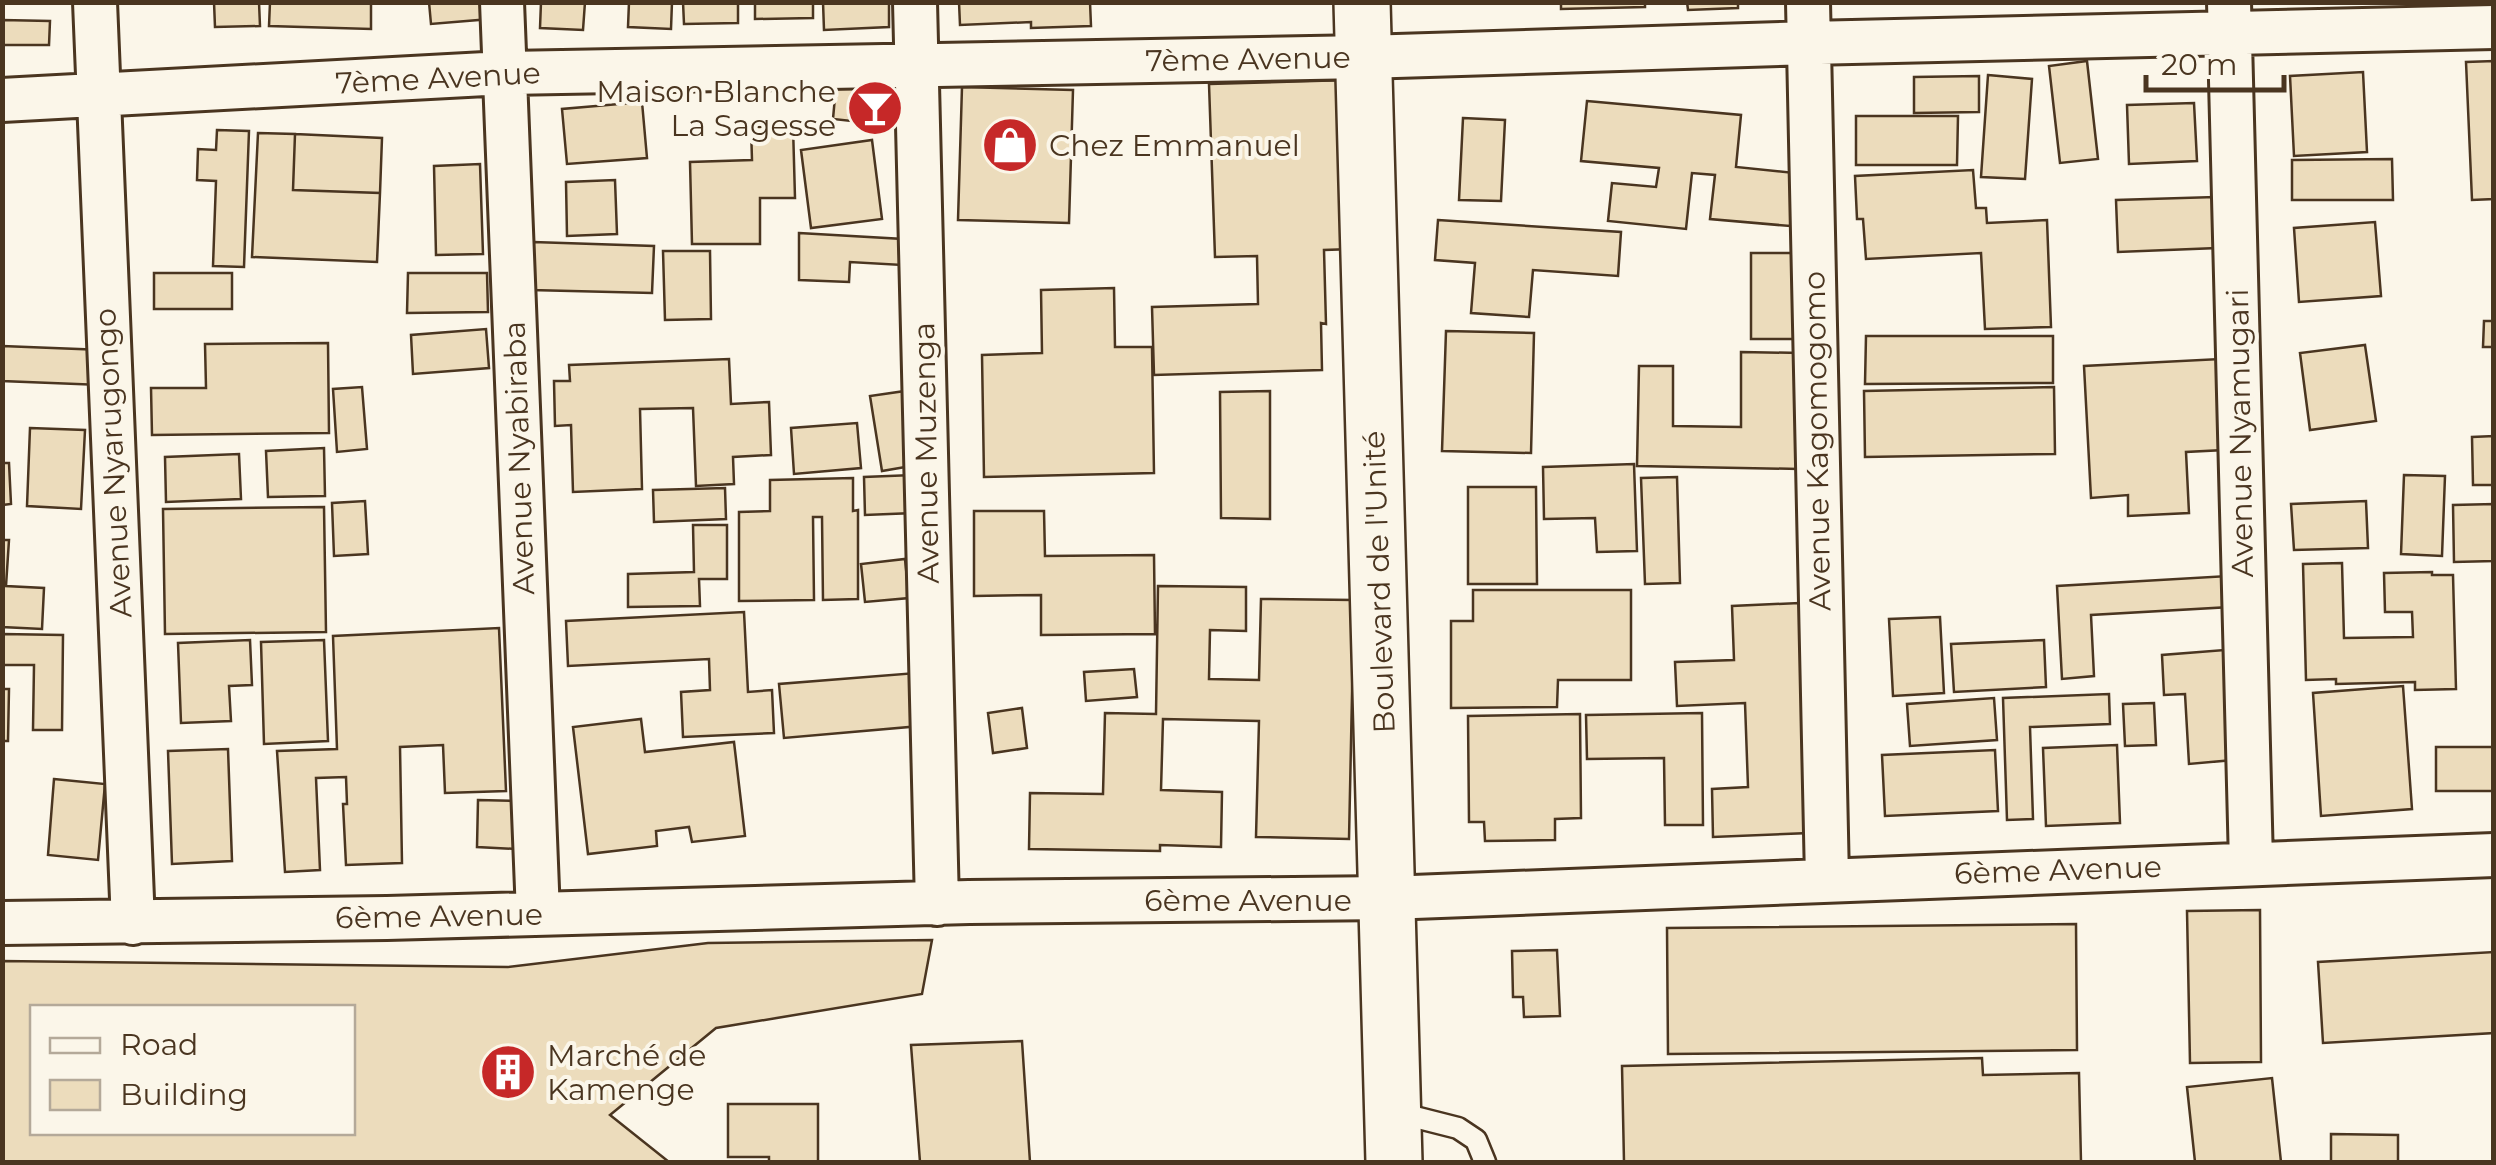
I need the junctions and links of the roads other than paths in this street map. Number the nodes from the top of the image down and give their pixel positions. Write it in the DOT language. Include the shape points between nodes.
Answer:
graph roads {
  1 [pos="94,2"];
  2 [pos="502,2"];
  3 [pos="916,2"];
  4 [pos="1362,2"];
  5 [pos="2230,18"];
  6 [pos="1808,23"];
  7 [pos="2494,27"];
  8 [pos="1364,57"];
  9 [pos="917,65"];
  10 [pos="504,73"];
  11 [pos="97,97"];
  12 [pos="2,100"];
  13 [pos="2494,855"];
  14 [pos="2251,863"];
  15 [pos="1827,879"];
  16 [pos="1388,898"];
  17 [pos="937,904"];
  18 [pos="538,914"];
  19 [pos="2,923"];
  20 [pos="133,923"];
  21 [pos="1394,1137"];
  22 [pos="1486,1162"];
  1 -- 11 [label="street, Avenue Nyarugongo"];
  2 -- 10 [label="street, Avenue Nyabiraba"];
  3 -- 9 [label="street, Avenue Muzenga"];
  4 -- 8 [label="street, Boulevard de l'Unité"];
  5 -- 6 [label="street, 7ème Avenue"];
  5 -- 7 [label="street, 7ème Avenue"];
  5 -- 14 [label="street, Avenue Nyamugari"];
  6 -- 8 [label="street, 7ème Avenue"];
  6 -- 15 [label="street, Avenue Kagomogomo"];
  8 -- 9 [label="street, 7ème Avenue"];
  8 -- 16 [label="street, Boulevard de l'Unité"];
  9 -- 10 [label="street, 7ème Avenue"];
  9 -- 17 [label="street, Avenue Muzenga"];
  10 -- 11 [label="street, 7ème Avenue"];
  10 -- 18 [label="street, Avenue Nyabiraba"];
  11 -- 12 [label="street, 7ème Avenue"];
  11 -- 20 [label="street, Avenue Nyarugongo"];
  13 -- 14 [label="street, 6ème Avenue"];
  14 -- 15 [label="street, 6ème Avenue"];
  15 -- 16 [label="street, 6ème Avenue"];
  16 -- 17 [label="street, 6ème Avenue"];
  16 -- 21 [label="street, Boulevard de l'Unité"];
  17 -- 18 [label="street, 6ème Avenue"];
  18 -- 20 [label="street, 6ème Avenue"];
  19 -- 20 [label="street, 6ème Avenue"];
  21 -- 22 [label="lane" via="1458,1128 1476,1140"];
}
